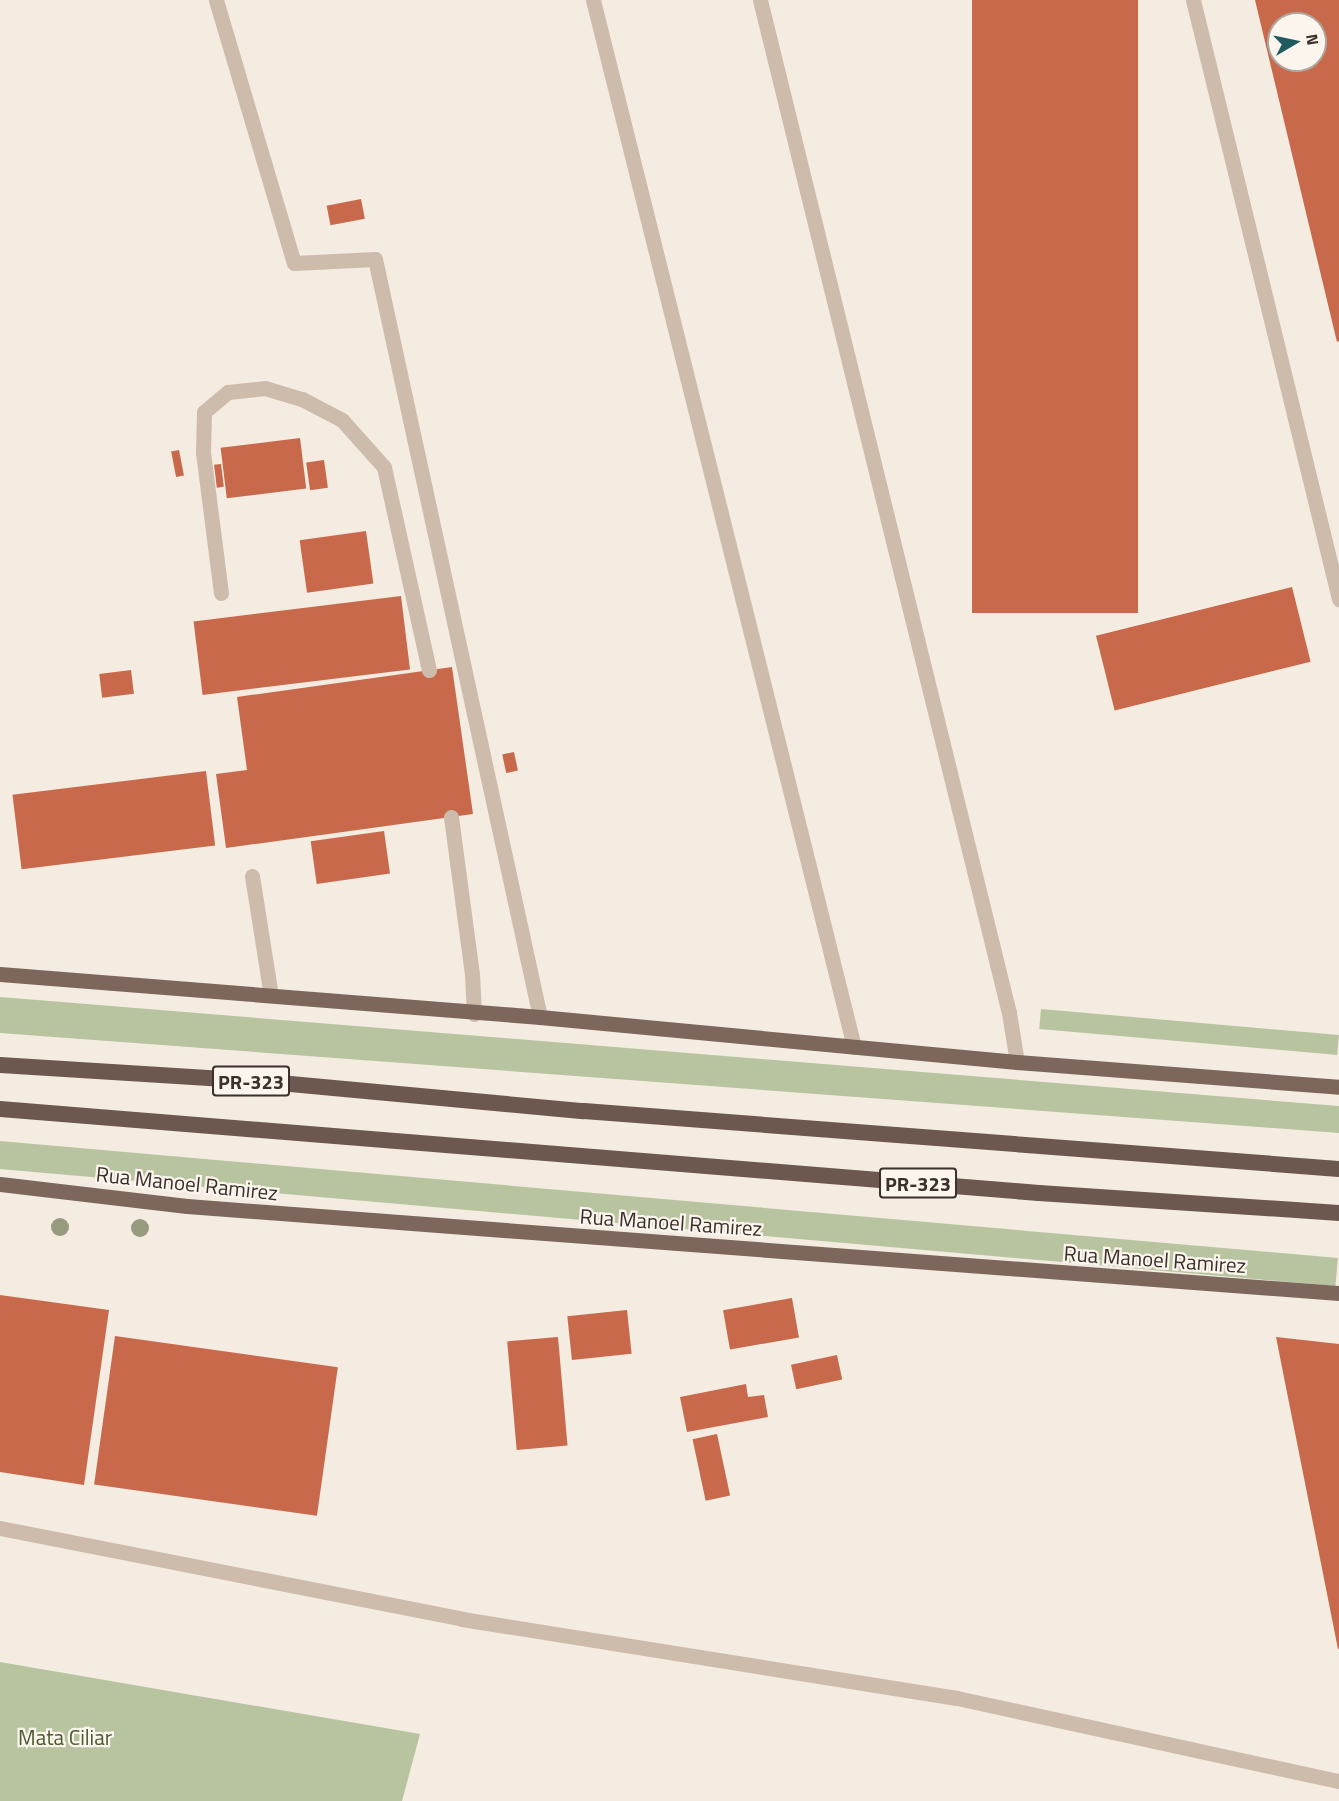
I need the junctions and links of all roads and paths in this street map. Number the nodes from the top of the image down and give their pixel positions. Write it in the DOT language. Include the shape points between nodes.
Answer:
graph roads {
  1 [pos="216,0"];
  2 [pos="593,0"];
  3 [pos="760,0"];
  4 [pos="1193,0"];
  5 [pos="221,593"];
  6 [pos="1339,598"];
  7 [pos="429,670"];
  8 [pos="451,817"];
  9 [pos="252,876"];
  10 [pos="0,974"];
  11 [pos="271,996"];
  12 [pos="474,1014"];
  13 [pos="540,1017"];
  14 [pos="854,1047"];
  15 [pos="1017,1062"];
  16 [pos="0,1065"];
  17 [pos="1339,1086"];
  18 [pos="0,1109"];
  19 [pos="1339,1169"];
  20 [pos="0,1184"];
  21 [pos="1339,1213"];
  22 [pos="1339,1293"];
  23 [pos="0,1528"];
  24 [pos="1339,1781"];
  1 -- 13 [label="street" via="294,262 375,259"];
  2 -- 14 [label="street"];
  3 -- 15 [label="street" via="1009,1013"];
  4 -- 6 [label="street"];
  5 -- 7 [label="street" via="203,453 204,412 228,392 265,388 302,399 342,420 384,466"];
  8 -- 12 [label="street"];
  9 -- 11 [label="street"];
  10 -- 11 [label="main road"];
  11 -- 12 [label="main road"];
  12 -- 13 [label="main road"];
  13 -- 14 [label="main road"];
  14 -- 15 [label="main road"];
  15 -- 17 [label="main road"];
  16 -- 19 [label="highway, PR-323"];
  18 -- 21 [label="highway, PR-323" via="1039,1193"];
  20 -- 22 [label="main road, Rua Manoel Ramirez" via="187,1206"];
  23 -- 24 [label="street" via="462,1619 957,1698"];
}
